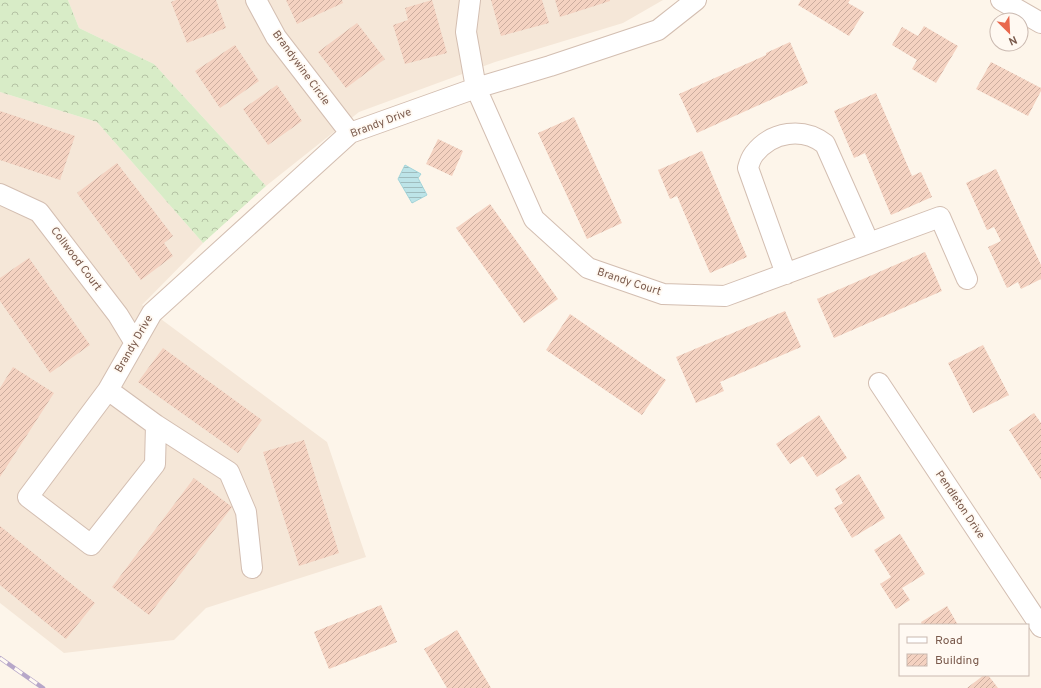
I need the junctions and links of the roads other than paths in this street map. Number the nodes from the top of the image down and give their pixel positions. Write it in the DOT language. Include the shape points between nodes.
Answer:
graph roads {
  1 [pos="256,0"];
  2 [pos="470,0"];
  3 [pos="696,0"];
  4 [pos="1001,0"];
  5 [pos="1041,23"];
  6 [pos="476,88"];
  7 [pos="350,133"];
  8 [pos="0,194"];
  9 [pos="869,243"];
  10 [pos="786,274"];
  11 [pos="967,279"];
  12 [pos="135,343"];
  13 [pos="879,384"];
  14 [pos="108,390"];
  15 [pos="156,426"];
  16 [pos="252,568"];
  17 [pos="1041,627"];
  1 -- 7 [label="street, Brandywine Circle" via="276,37"];
  2 -- 6 [label="street" via="466,32"];
  3 -- 6 [label="street, Brandy Drive" via="658,30"];
  4 -- 5 [label="street"];
  6 -- 7 [label="street, Brandy Drive"];
  6 -- 10 [label="street, Brandy Court" via="534,219 588,268 663,294 725,296"];
  7 -- 12 [label="street, Brandy Drive" via="152,313"];
  8 -- 12 [label="street, Collwood Court" via="39,212 114,309"];
  9 -- 10 [label="street, Brandy Court"];
  9 -- 10 [label="street" via="826,144 816,136 801,132 777,136 753,155 748,168"];
  9 -- 11 [label="street, Brandy Court" via="940,217"];
  12 -- 14 [label="street, Brandy Drive"];
  13 -- 17 [label="street, Pendleton Drive"];
  14 -- 15 [label="street"];
  14 -- 15 [label="street, Brandy Drive" via="28,497 91,545 155,464"];
  15 -- 16 [label="street" via="228,472 246,512"];
}
